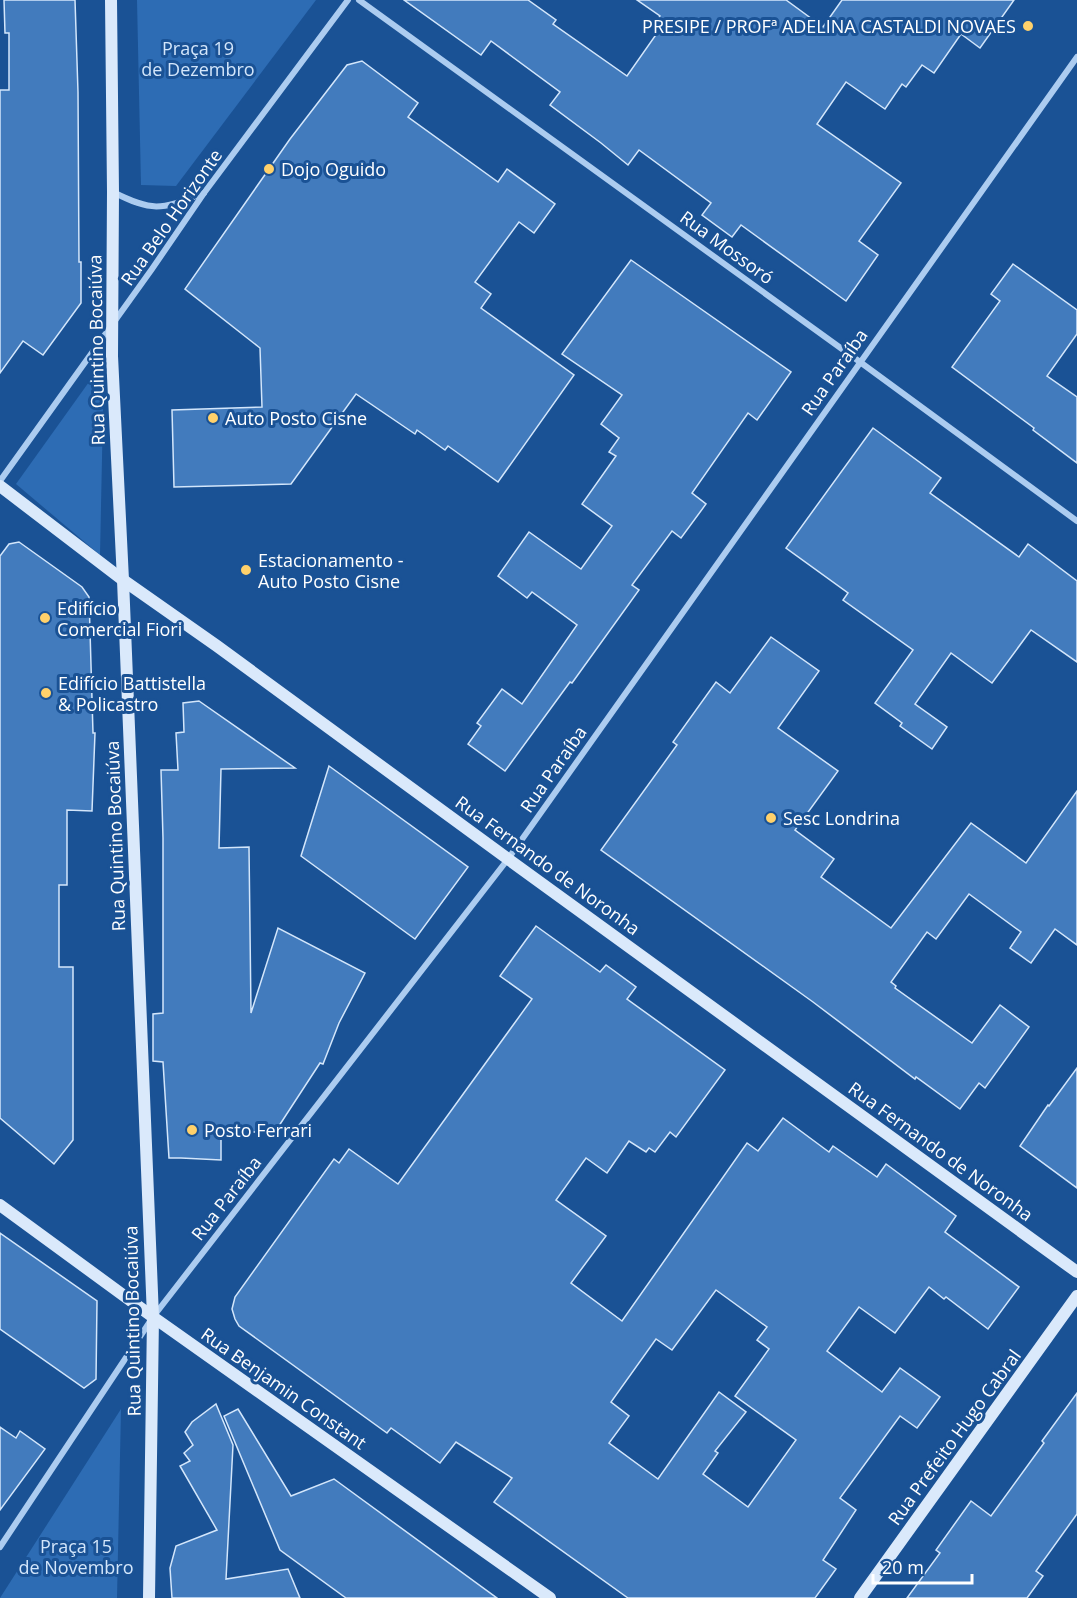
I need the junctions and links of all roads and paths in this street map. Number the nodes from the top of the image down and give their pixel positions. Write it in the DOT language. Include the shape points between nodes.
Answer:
graph roads {
  1 [pos="111,0"];
  2 [pos="348,0"];
  3 [pos="359,0"];
  4 [pos="1077,57"];
  5 [pos="113,192"];
  6 [pos="204,193"];
  7 [pos="111,327"];
  8 [pos="860,362"];
  9 [pos="0,481"];
  10 [pos="0,486"];
  11 [pos="1077,521"];
  12 [pos="123,580"];
  13 [pos="508,859"];
  14 [pos="0,1205"];
  15 [pos="1077,1272"];
  16 [pos="1077,1296"];
  17 [pos="153,1317"];
  18 [pos="0,1547"];
  19 [pos="149,1598"];
  20 [pos="550,1598"];
  21 [pos="860,1598"];
  1 -- 5 [label="street, Rua Quintino Bocaiúva"];
  2 -- 6 [label="street, Rua Belo Horizonte"];
  3 -- 8 [label="street, Rua Mossoró"];
  4 -- 8 [label="street, Rua Paraíba"];
  5 -- 6 [label="street" via="149,207 170,205"];
  5 -- 7 [label="street, Rua Quintino Bocaiúva"];
  6 -- 7 [label="street, Rua Belo Horizonte"];
  7 -- 9 [label="street, Rua Belo Horizonte"];
  7 -- 12 [label="street, Rua Quintino Bocaiúva"];
  8 -- 11 [label="street, Rua Mossoró"];
  8 -- 13 [label="street, Rua Paraíba"];
  10 -- 12 [label="street, Rua Fernando de Noronha"];
  12 -- 13 [label="street, Rua Fernando de Noronha"];
  12 -- 17 [label="street, Rua Quintino Bocaiúva"];
  13 -- 15 [label="street, Rua Fernando de Noronha"];
  13 -- 17 [label="street, Rua Paraíba"];
  14 -- 17 [label="street, Rua Benjamin Constant"];
  16 -- 21 [label="street, Rua Prefeito Hugo Cabral"];
  17 -- 18 [label="street, Rua Paraíba"];
  17 -- 19 [label="street, Rua Quintino Bocaiúva"];
  17 -- 20 [label="street, Rua Benjamin Constant"];
}
